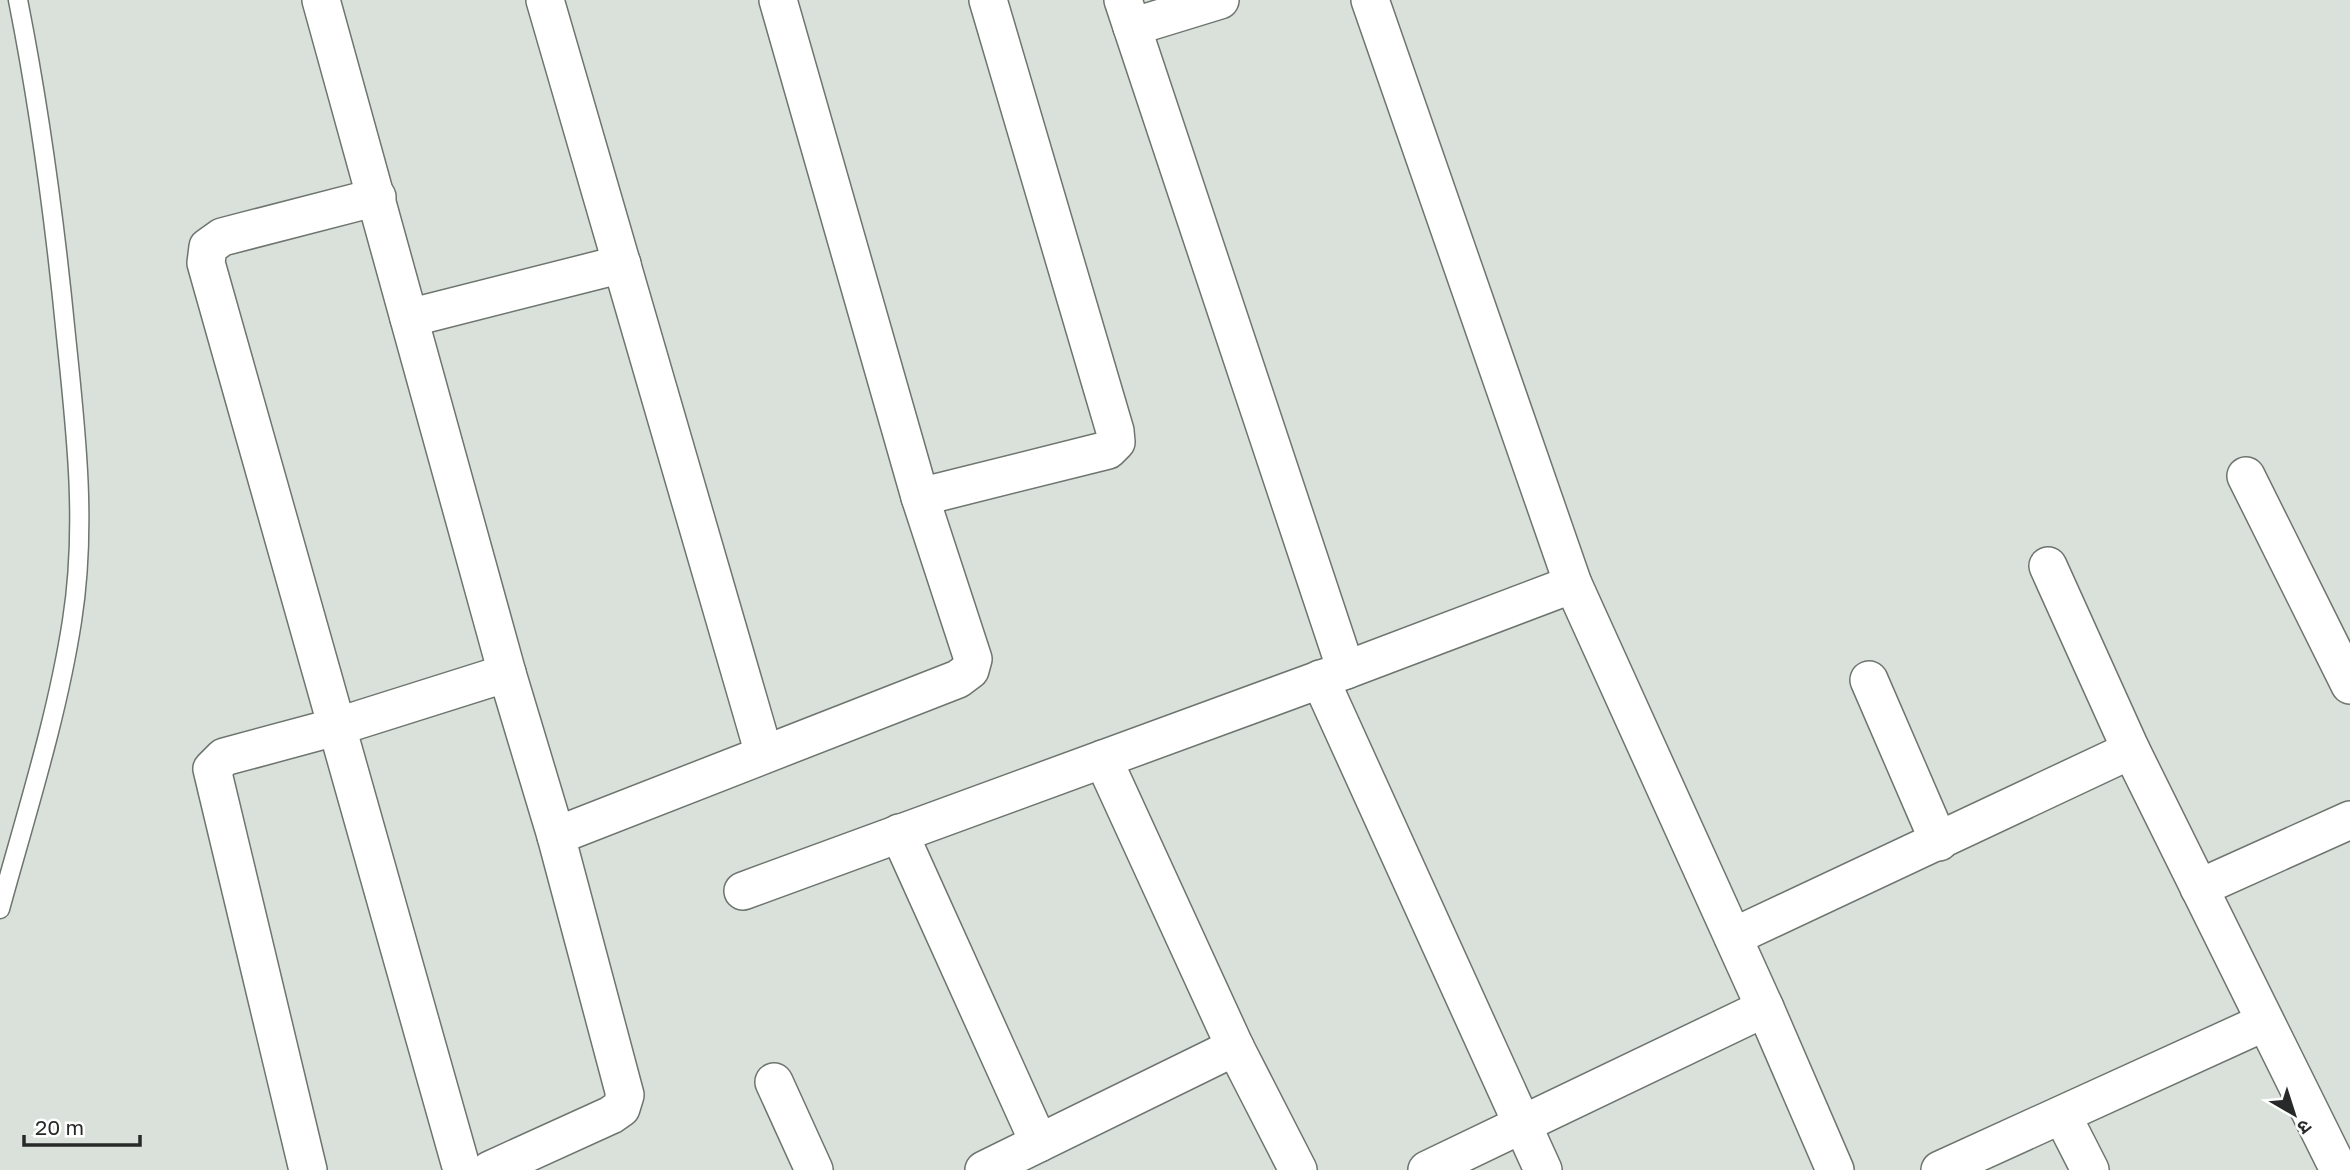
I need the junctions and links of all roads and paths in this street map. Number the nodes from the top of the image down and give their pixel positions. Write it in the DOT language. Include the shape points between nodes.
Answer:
graph roads {
  1 [pos="18,0"];
  2 [pos="321,0"];
  3 [pos="545,0"];
  4 [pos="778,0"];
  5 [pos="988,0"];
  6 [pos="1220,0"];
  7 [pos="1370,0"];
  8 [pos="1128,14"];
  9 [pos="377,197"];
  10 [pos="622,264"];
  11 [pos="409,318"];
  12 [pos="2246,477"];
  13 [pos="920,497"];
  14 [pos="2048,566"];
  15 [pos="1573,584"];
  16 [pos="507,673"];
  17 [pos="1333,675"];
  18 [pos="1869,680"];
  19 [pos="2350,685"];
  20 [pos="339,726"];
  21 [pos="2131,750"];
  22 [pos="764,754"];
  23 [pos="1103,759"];
  24 [pos="2350,820"];
  25 [pos="899,833"];
  26 [pos="556,836"];
  27 [pos="1939,842"];
  28 [pos="2199,888"];
  29 [pos="743,891"];
  30 [pos="0,909"];
  31 [pos="1733,937"];
  32 [pos="1765,1008"];
  33 [pos="2265,1022"];
  34 [pos="1235,1047"];
  35 [pos="774,1082"];
  36 [pos="2062,1115"];
  37 [pos="1521,1124"];
  38 [pos="1039,1143"];
  39 [pos="308,1170"];
  40 [pos="462,1170"];
  41 [pos="490,1170"];
  42 [pos="814,1170"];
  43 [pos="984,1170"];
  44 [pos="1298,1170"];
  45 [pos="1427,1170"];
  46 [pos="1543,1170"];
  47 [pos="1835,1170"];
  48 [pos="1940,1170"];
  49 [pos="2090,1170"];
  50 [pos="2339,1170"];
  1 -- 30 [label="lane" via="54,219 79,458 79,554 72,621 54,705"];
  2 -- 9 [label="street"];
  3 -- 10 [label="street"];
  4 -- 13 [label="street"];
  5 -- 13 [label="street" via="1116,442 1108,450"];
  6 -- 8 [label="street"];
  7 -- 15 [label="street"];
  8 -- 17 [label="street"];
  9 -- 11 [label="street"];
  9 -- 20 [label="street" via="222,237 208,247 206,263"];
  10 -- 11 [label="street"];
  10 -- 22 [label="street"];
  11 -- 16 [label="street"];
  12 -- 19 [label="street"];
  13 -- 22 [label="street" via="973,659 970,670 958,679"];
  14 -- 21 [label="street"];
  15 -- 17 [label="street"];
  15 -- 31 [label="street"];
  16 -- 20 [label="street"];
  16 -- 26 [label="street"];
  17 -- 23 [label="street"];
  17 -- 37 [label="street"];
  18 -- 27 [label="street"];
  20 -- 39 [label="street" via="224,757 212,769"];
  20 -- 40 [label="street"];
  21 -- 27 [label="street"];
  21 -- 28 [label="street"];
  22 -- 26 [label="street"];
  23 -- 25 [label="street"];
  23 -- 34 [label="street"];
  24 -- 28 [label="street"];
  25 -- 29 [label="street"];
  25 -- 38 [label="street"];
  26 -- 41 [label="street" via="625,1095 621,1108 611,1115"];
  27 -- 31 [label="street"];
  28 -- 33 [label="street"];
  31 -- 32 [label="street"];
  32 -- 37 [label="street"];
  32 -- 47 [label="street"];
  33 -- 36 [label="street"];
  33 -- 50 [label="street"];
  34 -- 38 [label="street"];
  34 -- 44 [label="street"];
  35 -- 42 [label="street"];
  36 -- 48 [label="street"];
  36 -- 49 [label="street"];
  37 -- 45 [label="street"];
  37 -- 46 [label="street"];
  38 -- 43 [label="street"];
}
